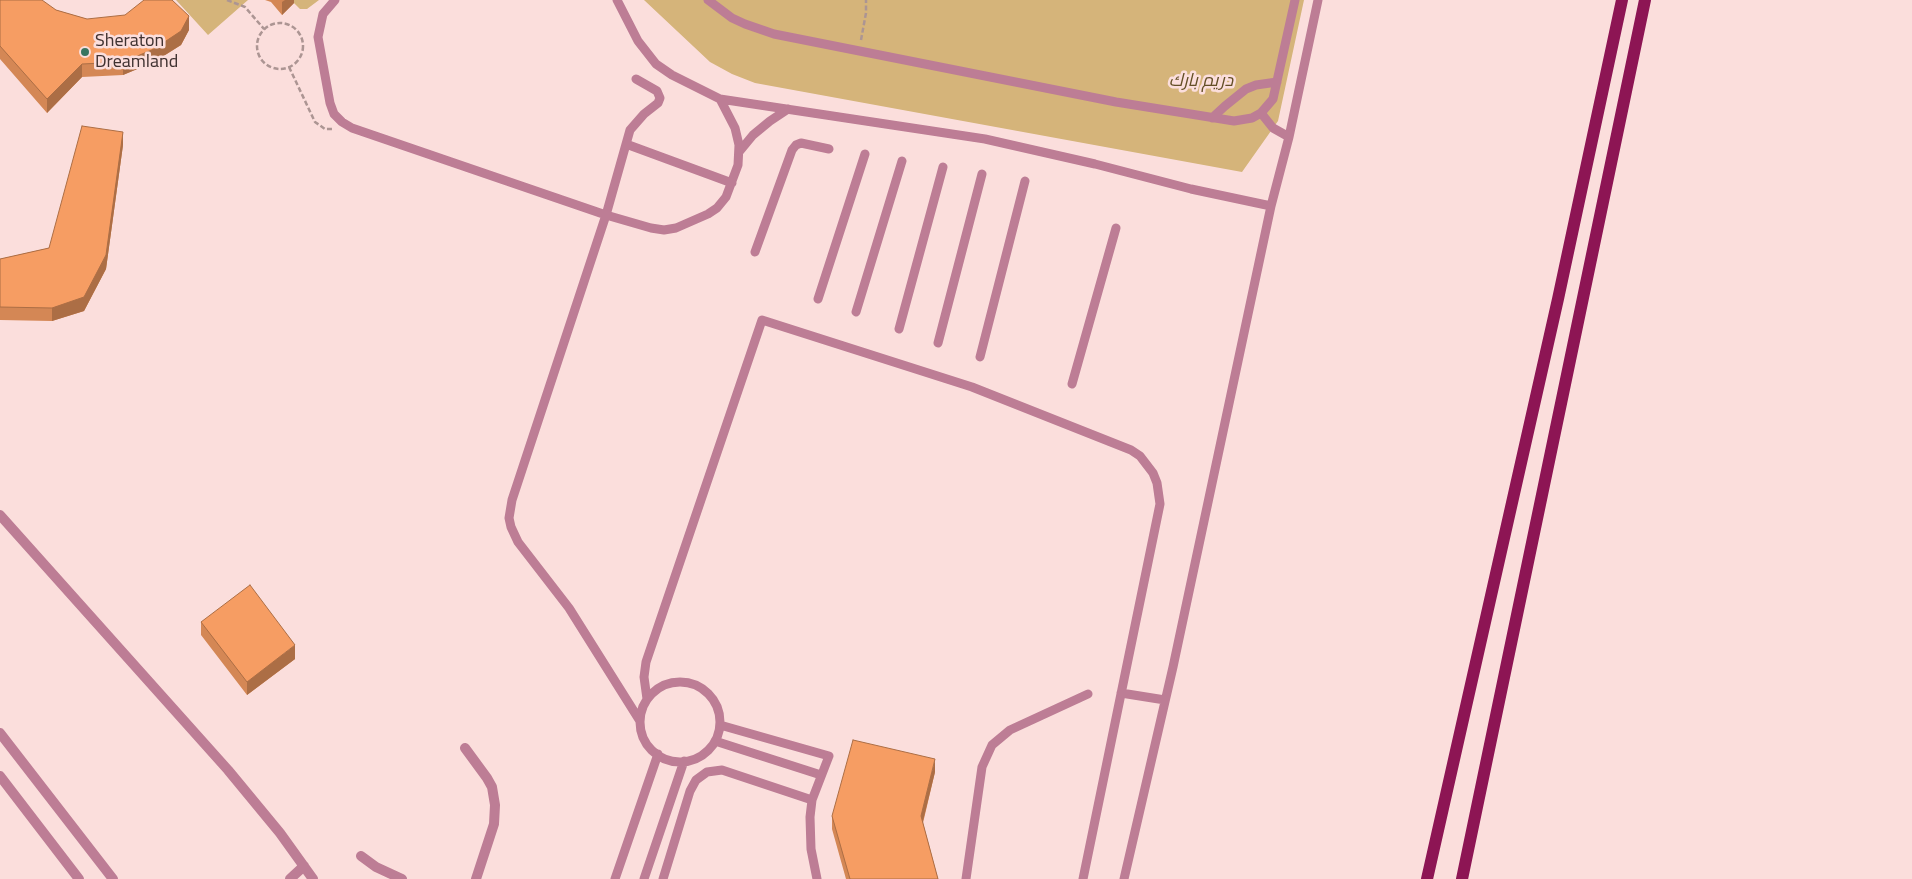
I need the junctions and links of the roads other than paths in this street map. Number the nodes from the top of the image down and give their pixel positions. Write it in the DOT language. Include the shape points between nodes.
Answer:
graph roads {
  1 [pos="335,0"];
  2 [pos="617,0"];
  3 [pos="708,0"];
  4 [pos="1295,0"];
  5 [pos="1318,0"];
  6 [pos="1622,0"];
  7 [pos="1645,0"];
  8 [pos="636,79"];
  9 [pos="1277,82"];
  10 [pos="720,99"];
  11 [pos="788,109"];
  12 [pos="1260,113"];
  13 [pos="1212,118"];
  14 [pos="1289,137"];
  15 [pos="626,144"];
  16 [pos="828,149"];
  17 [pos="739,152"];
  18 [pos="865,154"];
  19 [pos="902,161"];
  20 [pos="942,167"];
  21 [pos="982,174"];
  22 [pos="1025,180"];
  23 [pos="732,183"];
  24 [pos="1271,206"];
  25 [pos="606,215"];
  26 [pos="1116,228"];
  27 [pos="755,252"];
  28 [pos="818,299"];
  29 [pos="856,312"];
  30 [pos="899,329"];
  31 [pos="938,343"];
  32 [pos="980,357"];
  33 [pos="1072,384"];
  34 [pos="0,515"];
  35 [pos="1121,693"];
  36 [pos="1088,694"];
  37 [pos="647,699"];
  38 [pos="1165,700"];
  39 [pos="640,721"];
  40 [pos="720,725"];
  41 [pos="0,733"];
  42 [pos="715,741"];
  43 [pos="465,748"];
  44 [pos="658,754"];
  45 [pos="684,761"];
  46 [pos="821,775"];
  47 [pos="0,776"];
  48 [pos="812,800"];
  49 [pos="361,856"];
  50 [pos="304,866"];
  51 [pos="79,879"];
  52 [pos="113,879"];
  53 [pos="290,879"];
  54 [pos="313,879"];
  55 [pos="402,879"];
  56 [pos="476,879"];
  57 [pos="615,879"];
  58 [pos="644,879"];
  59 [pos="663,879"];
  60 [pos="818,879"];
  61 [pos="966,879"];
  62 [pos="1083,879"];
  63 [pos="1124,879"];
  64 [pos="1428,879"];
  65 [pos="1462,879"];
  1 -- 25 [label="lane" via="323,14 318,37 330,103 342,122"];
  2 -- 10 [label="lane" via="638,41 656,64"];
  3 -- 13 [label="lane" via="732,18 759,30 1116,102"];
  4 -- 9 [label="lane"];
  5 -- 14 [label="lane"];
  6 -- 64 [label="main road"];
  7 -- 65 [label="main road"];
  8 -- 15 [label="lane" via="654,88 660,98 630,130"];
  9 -- 12 [label="lane" via="1273,99"];
  9 -- 13 [label="lane" via="1246,89"];
  10 -- 11 [label="lane"];
  10 -- 17 [label="lane" via="735,128"];
  11 -- 17 [label="lane" via="753,135"];
  11 -- 24 [label="lane" via="985,139"];
  12 -- 13 [label="lane" via="1244,120"];
  12 -- 14 [label="lane" via="1273,128"];
  14 -- 24 [label="lane"];
  15 -- 23 [label="lane"];
  15 -- 25 [label="lane"];
  16 -- 27 [label="lane" via="802,143 792,150"];
  17 -- 23 [label="lane"];
  18 -- 28 [label="lane"];
  19 -- 29 [label="lane"];
  20 -- 30 [label="lane"];
  21 -- 31 [label="lane"];
  22 -- 32 [label="lane"];
  23 -- 25 [label="lane" via="717,208 676,228 658,229"];
  24 -- 38 [label="lane"];
  25 -- 39 [label="lane" via="513,494 509,518 518,542 574,614"];
  26 -- 33 [label="lane"];
  34 -- 50 [label="street" via="238,782"];
  35 -- 37 [label="lane" via="1160,504 1158,483 1140,456 1132,450 972,388 762,320 646,662"];
  35 -- 38 [label="lane"];
  35 -- 62 [label="lane"];
  36 -- 61 [label="lane" via="1010,730 992,745 982,767"];
  37 -- 39 [label="lane"];
  37 -- 40 [label="lane" via="665,685 688,682 708,693 718,708"];
  38 -- 63 [label="lane"];
  39 -- 44 [label="lane" via="642,734"];
  40 -- 42 [label="lane"];
  40 -- 46 [label="lane" via="829,756"];
  41 -- 52 [label="street"];
  42 -- 45 [label="lane" via="707,751"];
  42 -- 46 [label="lane"];
  43 -- 56 [label="street" via="492,786 496,805 494,824"];
  44 -- 45 [label="lane" via="666,759"];
  44 -- 57 [label="lane"];
  45 -- 58 [label="lane"];
  46 -- 48 [label="lane"];
  47 -- 51 [label="street"];
  48 -- 59 [label="lane" via="722,770 707,772 693,785"];
  48 -- 60 [label="lane" via="810,835"];
  49 -- 55 [label="street"];
  50 -- 53 [label="street"];
  50 -- 54 [label="street"];
}
